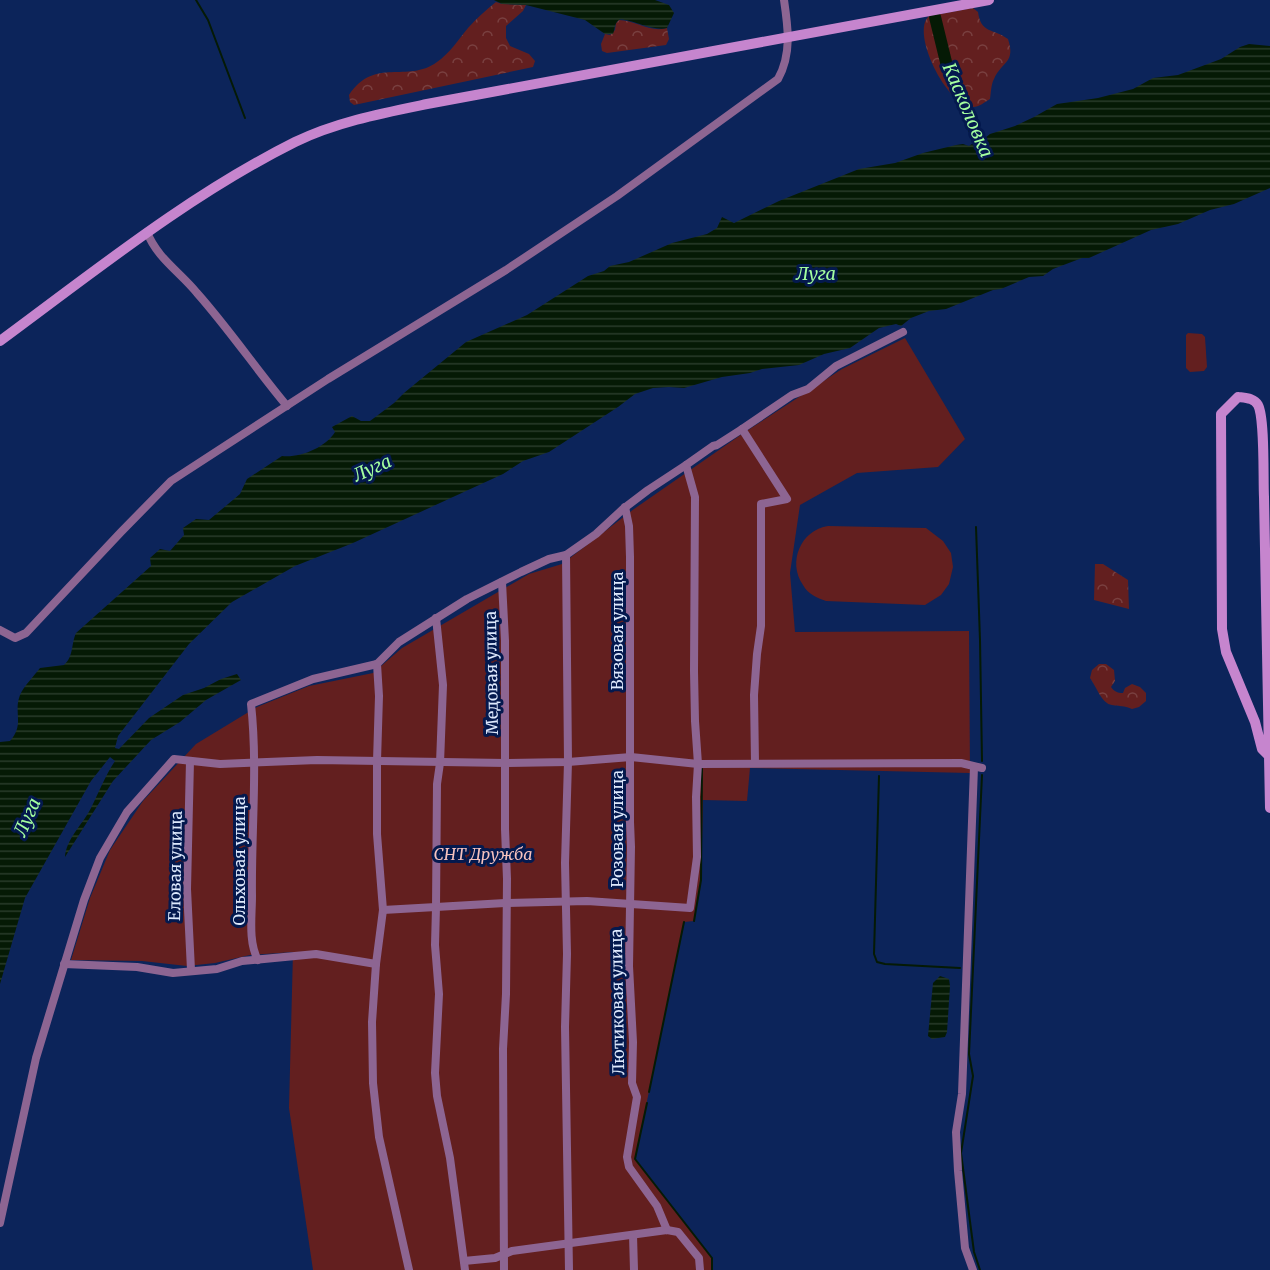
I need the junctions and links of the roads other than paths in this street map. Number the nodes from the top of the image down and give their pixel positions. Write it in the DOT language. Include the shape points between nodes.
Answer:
graph roads {
  1 [pos="784,0"];
  2 [pos="988,0"];
  3 [pos="789,35"];
  4 [pos="147,232"];
  5 [pos="903,332"];
  6 [pos="0,341"];
  7 [pos="287,406"];
  8 [pos="742,429"];
  9 [pos="686,465"];
  10 [pos="625,507"];
  11 [pos="566,555"];
  12 [pos="502,582"];
  13 [pos="436,618"];
  14 [pos="0,630"];
  15 [pos="377,664"];
  16 [pos="631,756"];
  17 [pos="1270,756"];
  18 [pos="190,762"];
  19 [pos="254,762"];
  20 [pos="376,762"];
  21 [pos="568,762"];
  22 [pos="440,763"];
  23 [pos="506,763"];
  24 [pos="755,763"];
  25 [pos="698,764"];
  26 [pos="1270,808"];
  27 [pos="565,901"];
  28 [pos="505,903"];
  29 [pos="630,904"];
  30 [pos="436,907"];
  31 [pos="383,910"];
  32 [pos="258,960"];
  33 [pos="64,964"];
  34 [pos="376,964"];
  35 [pos="191,970"];
  36 [pos="0,1223"];
  37 [pos="667,1230"];
  38 [pos="633,1235"];
  39 [pos="569,1245"];
  40 [pos="504,1254"];
  41 [pos="464,1261"];
  42 [pos="410,1270"];
  43 [pos="465,1270"];
  44 [pos="504,1270"];
  45 [pos="569,1270"];
  46 [pos="634,1270"];
  47 [pos="700,1270"];
  48 [pos="973,1270"];
  1 -- 3 [label="street"];
  2 -- 3 [label="street"];
  3 -- 4 [label="street" via="417,106 341,125 297,141 210,189"];
  3 -- 7 [label="street" via="784,68 778,79 617,196 506,270"];
  4 -- 6 [label="street"];
  4 -- 7 [label="street" via="152,245 218,317"];
  5 -- 8 [label="street" via="836,366 808,389 792,395"];
  7 -- 14 [label="street" via="171,481 26,633 15,638"];
  8 -- 9 [label="street"];
  8 -- 24 [label="street" via="787,499 761,504"];
  9 -- 10 [label="street"];
  9 -- 25 [label="street" via="695,497"];
  10 -- 11 [label="street"];
  10 -- 16 [label="street, Вязовая улица" via="630,557"];
  11 -- 12 [label="street"];
  11 -- 21 [label="street"];
  12 -- 13 [label="street"];
  12 -- 23 [label="street, Медовая улица"];
  13 -- 15 [label="street" via="399,642"];
  13 -- 22 [label="street" via="443,685"];
  15 -- 19 [label="street, Ольховая улица" via="313,680 251,704"];
  15 -- 20 [label="street"];
  16 -- 21 [label="street"];
  16 -- 25 [label="street"];
  16 -- 29 [label="street, Розовая улица"];
  17 -- 17 [label="street" via="1261,414 1253,400 1238,397 1221,414 1222,629 1226,652 1262,749"];
  17 -- 26 [label="street"];
  18 -- 19 [label="street"];
  18 -- 33 [label="street" via="174,759 127,812 100,858"];
  18 -- 35 [label="street, Еловая улица" via="187,889"];
  19 -- 20 [label="street"];
  19 -- 32 [label="street, Ольховая улица" via="252,909 253,951"];
  20 -- 22 [label="street"];
  20 -- 31 [label="street"];
  21 -- 23 [label="street"];
  21 -- 27 [label="street"];
  22 -- 23 [label="street"];
  22 -- 30 [label="street"];
  23 -- 28 [label="street, Медовая улица"];
  24 -- 25 [label="street"];
  24 -- 48 [label="street" via="961,763 978,767 962,1094 956,1132 965,1248"];
  25 -- 29 [label="street" via="697,857 690,908"];
  27 -- 28 [label="street"];
  27 -- 29 [label="street"];
  27 -- 39 [label="street"];
  28 -- 30 [label="street"];
  28 -- 40 [label="street, Медовая улица"];
  29 -- 37 [label="street, Лютиковая улица" via="632,1083 637,1097 627,1157 629,1167 657,1206"];
  30 -- 31 [label="street"];
  30 -- 41 [label="street" via="439,994 435,1073"];
  31 -- 34 [label="street"];
  32 -- 34 [label="street" via="316,954"];
  32 -- 35 [label="street"];
  33 -- 35 [label="street" via="137,967 173,973"];
  33 -- 36 [label="street" via="36,1058"];
  34 -- 42 [label="street" via="372,1022 375,1104"];
  37 -- 38 [label="street"];
  37 -- 47 [label="street" via="678,1232 699,1258"];
  38 -- 39 [label="street"];
  38 -- 46 [label="street"];
  39 -- 40 [label="street"];
  39 -- 45 [label="street"];
  40 -- 41 [label="street"];
  40 -- 44 [label="street, Медовая улица"];
  41 -- 43 [label="street"];
}
